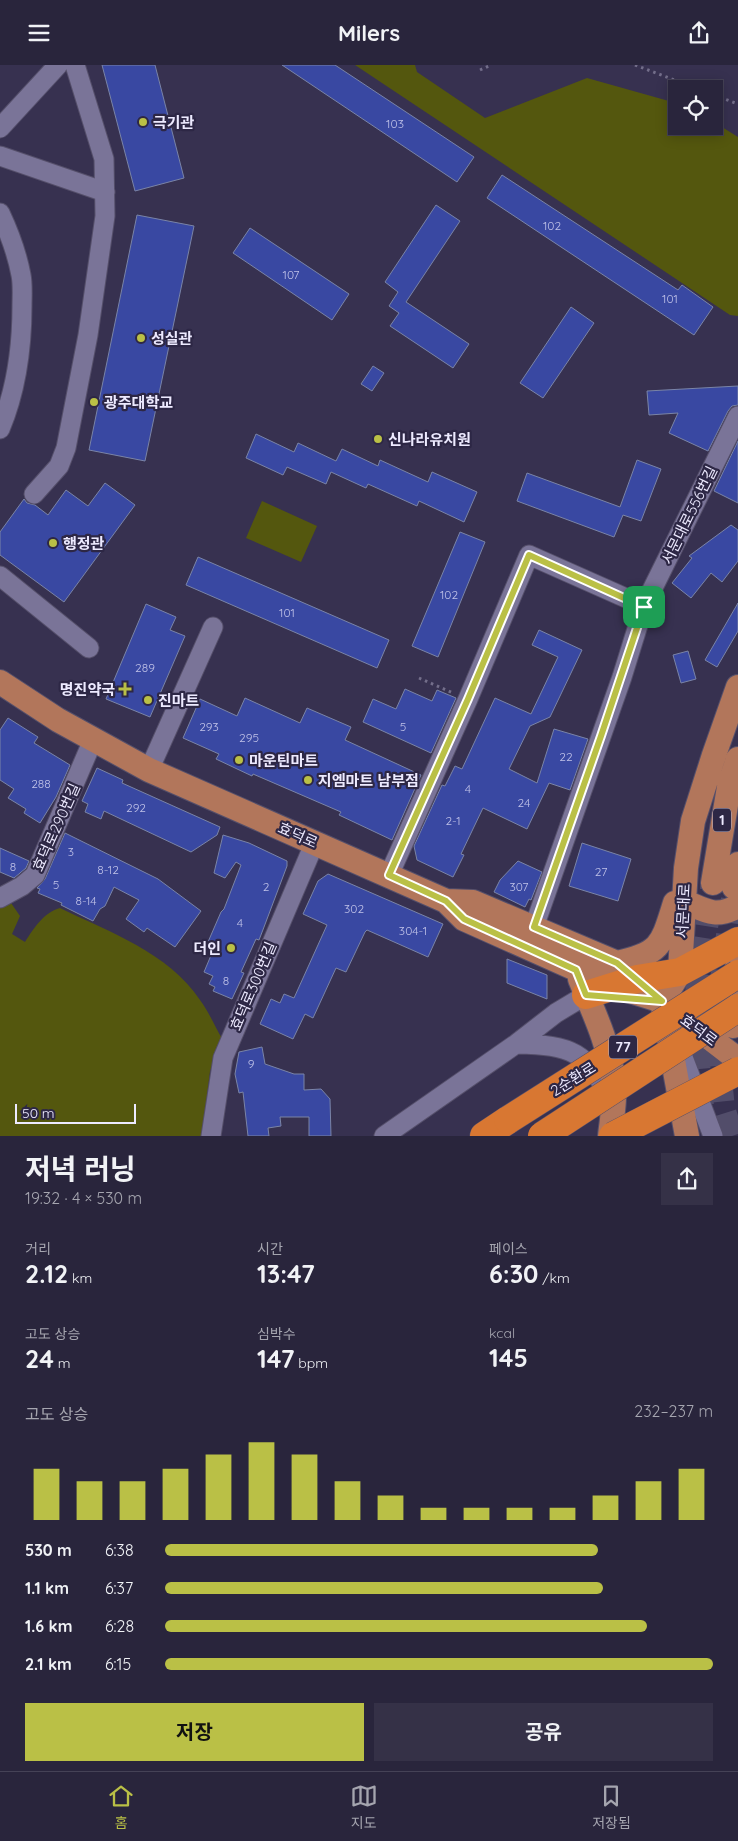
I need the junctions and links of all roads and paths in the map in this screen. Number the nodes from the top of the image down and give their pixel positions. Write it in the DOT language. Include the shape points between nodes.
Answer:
graph roads {
  1 [pos="58,65"];
  2 [pos="75,65"];
  3 [pos="490,65"];
  4 [pos="635,65"];
  5 [pos="480,70"];
  6 [pos="674,80"];
  7 [pos="723,98"];
  8 [pos="738,104"];
  9 [pos="0,128"];
  10 [pos="0,156"];
  11 [pos="105,191"];
  12 [pos="0,213"];
  13 [pos="738,416"];
  14 [pos="0,429"];
  15 [pos="34,494"];
  16 [pos="0,576"];
  17 [pos="644,607"];
  18 [pos="213,627"];
  19 [pos="89,648"];
  20 [pos="419,678"];
  21 [pos="0,682"];
  22 [pos="738,687"];
  23 [pos="468,699"];
  24 [pos="93,740"];
  25 [pos="738,759"];
  26 [pos="149,770"];
  27 [pos="315,842"];
  28 [pos="686,868"];
  29 [pos="389,875"];
  30 [pos="731,885"];
  31 [pos="0,898"];
  32 [pos="446,901"];
  33 [pos="683,901"];
  34 [pos="534,927"];
  35 [pos="561,940"];
  36 [pos="738,941"];
  37 [pos="738,957"];
  38 [pos="680,972"];
  39 [pos="738,974"];
  40 [pos="623,976"];
  41 [pos="581,982"];
  42 [pos="662,1001"];
  43 [pos="736,1018"];
  44 [pos="516,1044"];
  45 [pos="738,1064"];
  46 [pos="614,1106"];
  47 [pos="211,1136"];
  48 [pos="384,1136"];
  49 [pos="484,1136"];
  50 [pos="542,1136"];
  51 [pos="611,1136"];
  52 [pos="687,1136"];
  53 [pos="712,1136"];
  1 -- 9 [label="street"];
  2 -- 11 [label="street" via="104,159"];
  3 -- 5 [label="path"];
  4 -- 6 [label="path"];
  7 -- 8 [label="path"];
  10 -- 11 [label="street"];
  11 -- 15 [label="street" via="89,325 66,448 59,466"];
  12 -- 14 [label="street" via="22,276 22,329 16,376"];
  13 -- 17 [label="street, 서문대로556번길"];
  16 -- 19 [label="street"];
  17 -- 23 [label="street" via="529,555"];
  17 -- 34 [label="street, 서문대로556번길"];
  18 -- 26 [label="street"];
  20 -- 23 [label="path"];
  21 -- 24 [label="main road, 효덕로"];
  22 -- 28 [label="main road, 서문대로" via="694,821"];
  23 -- 29 [label="street"];
  24 -- 26 [label="main road, 효덕로"];
  24 -- 31 [label="street, 효덕로290번길" via="35,875"];
  25 -- 30 [label="main road, 서문대로 / 1" via="729,787"];
  26 -- 27 [label="main road, 효덕로"];
  27 -- 29 [label="main road, 효덕로"];
  27 -- 47 [label="street, 효덕로300번길" via="223,1058"];
  28 -- 33 [label="main road, 서문대로"];
  28 -- 40 [label="main road" via="664,936 654,950 640,958"];
  29 -- 32 [label="main road, 효덕로"];
  30 -- 33 [label="main road" via="729,911 710,913"];
  32 -- 34 [label="main road, 효덕로" via="473,902"];
  32 -- 41 [label="main road, 효덕로" via="464,919"];
  33 -- 38 [label="main road, 서문대로"];
  34 -- 35 [label="main road, 효덕로"];
  35 -- 40 [label="main road, 효덕로"];
  35 -- 41 [label="main road"];
  36 -- 38 [label="highway"];
  37 -- 43 [label="main road"];
  38 -- 40 [label="highway"];
  38 -- 42 [label="main road, 서문대로"];
  39 -- 49 [label="highway, 2순환로 / 77, bridge"];
  40 -- 41 [label="highway"];
  40 -- 42 [label="main road, 효덕로"];
  41 -- 42 [label="street"];
  41 -- 44 [label="street" via="556,1013"];
  41 -- 46 [label="main road" via="607,1048"];
  42 -- 43 [label="main road"];
  42 -- 45 [label="main road, 효덕로"];
  42 -- 52 [label="main road"];
  42 -- 53 [label="street"];
  43 -- 45 [label="main road"];
  43 -- 50 [label="highway, 2순환로 / 77, bridge"];
  44 -- 46 [label="street" via="549,1045 571,1051 598,1076"];
  44 -- 48 [label="street"];
  45 -- 51 [label="highway, bridge"];
  46 -- 51 [label="main road"];
}
